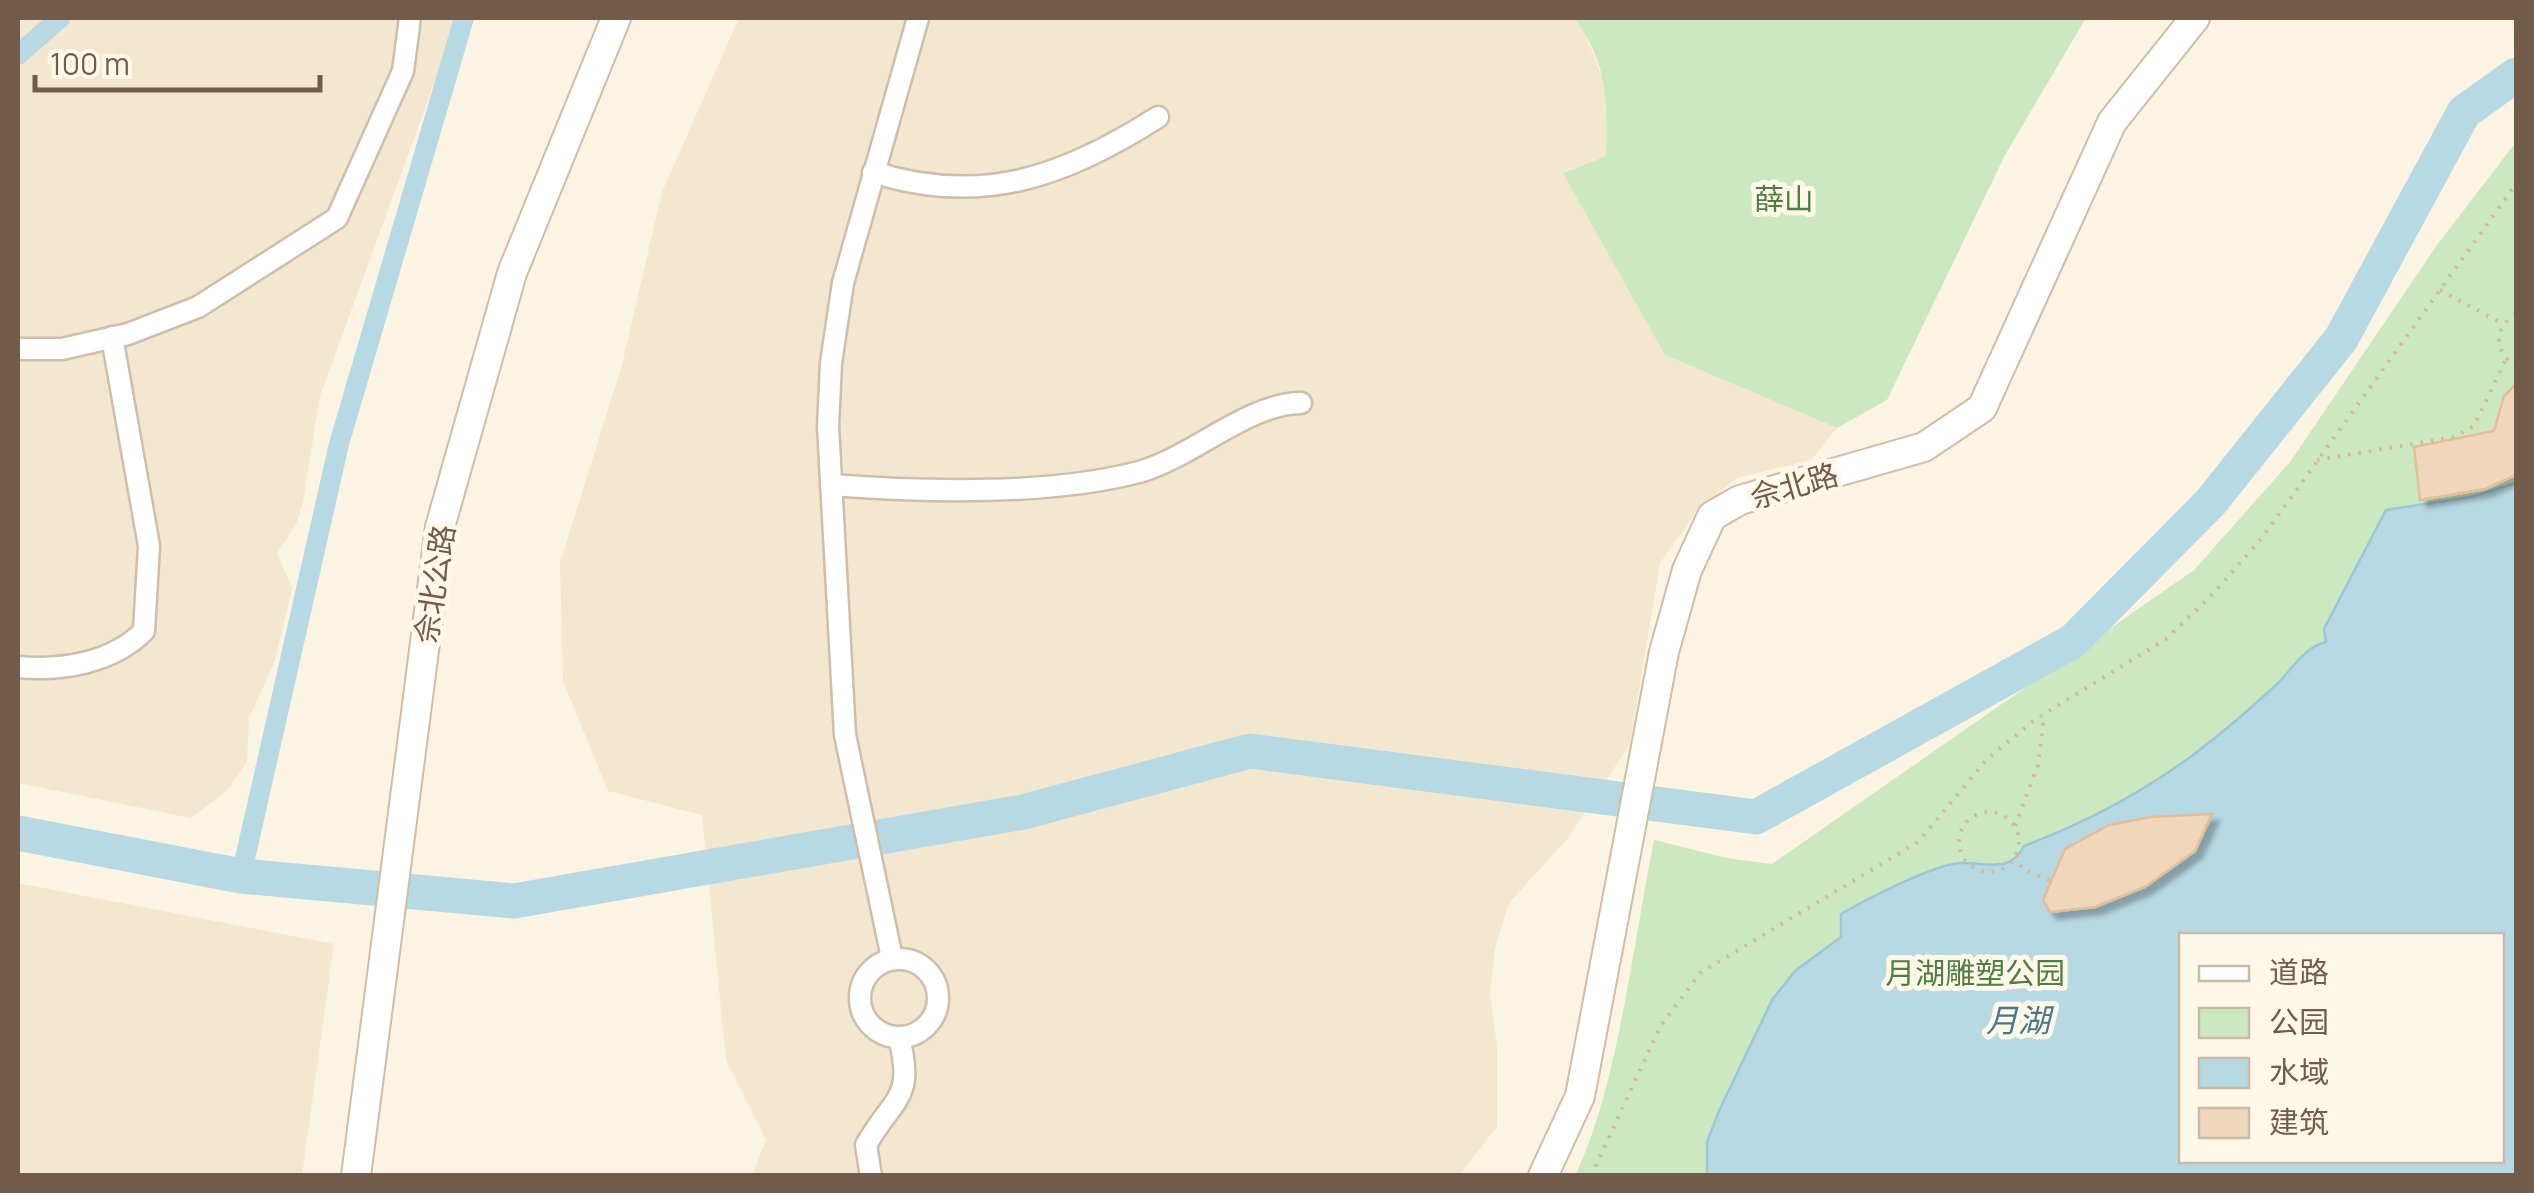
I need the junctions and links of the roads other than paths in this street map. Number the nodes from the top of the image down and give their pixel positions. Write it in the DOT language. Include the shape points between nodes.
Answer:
graph roads {
  1 [pos="410,18"];
  2 [pos="616,18"];
  3 [pos="918,18"];
  4 [pos="2195,18"];
  5 [pos="1158,117"];
  6 [pos="873,172"];
  7 [pos="112,338"];
  8 [pos="18,350"];
  9 [pos="1301,403"];
  10 [pos="831,486"];
  11 [pos="18,667"];
  12 [pos="892,958"];
  13 [pos="899,1038"];
  14 [pos="356,1176"];
  15 [pos="871,1176"];
  16 [pos="1543,1176"];
  1 -- 7 [label="street" via="402,71 337,218 198,307"];
  2 -- 14 [label="main road, 佘北公路" via="512,273 440,527"];
  3 -- 6 [label="street"];
  4 -- 16 [label="main road, 佘北路" via="2112,122 1982,408 1924,447 1740,500 1712,516 1687,570 1664,652 1580,1096"];
  5 -- 6 [label="street" via="1048,176 982,185"];
  6 -- 10 [label="street" via="843,283 831,363"];
  7 -- 8 [label="street" via="62,350"];
  7 -- 11 [label="street" via="149,546 144,631 127,648 92,661"];
  9 -- 10 [label="street" via="1244,421 1140,472 1093,481"];
  10 -- 12 [label="street" via="838,663 851,775"];
  12 -- 13 [label="street" via="874,966 860,993 872,1026"];
  12 -- 13 [label="street" via="926,968 938,985 938,1010 927,1026"];
  13 -- 15 [label="street" via="907,1068 904,1090 866,1145"];
}
